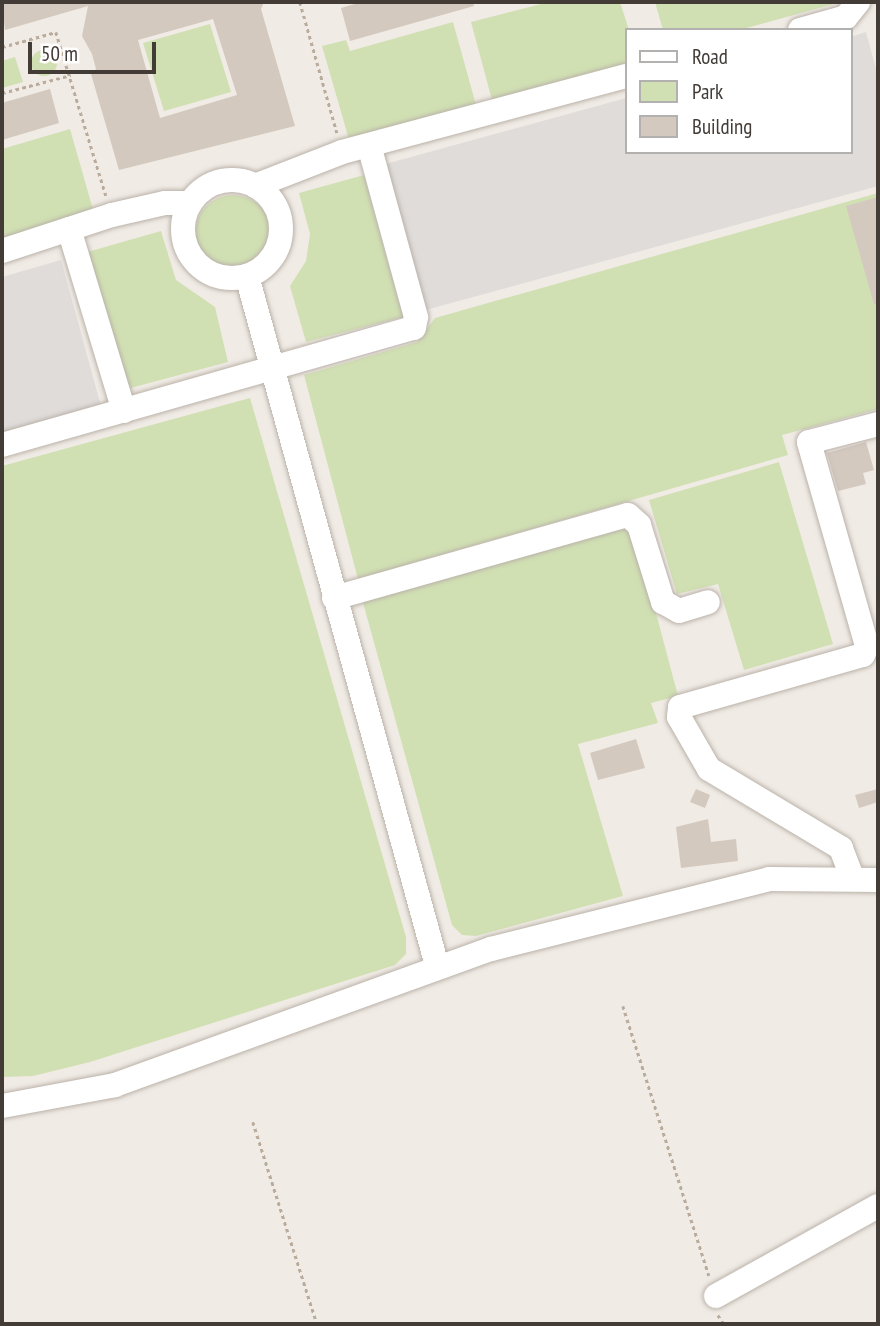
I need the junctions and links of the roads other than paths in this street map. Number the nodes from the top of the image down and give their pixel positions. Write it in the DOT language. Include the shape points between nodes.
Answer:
graph roads {
  1 [pos="858,2"];
  2 [pos="808,28"];
  3 [pos="624,77"];
  4 [pos="369,145"];
  5 [pos="255,186"];
  6 [pos="190,203"];
  7 [pos="69,229"];
  8 [pos="2,251"];
  9 [pos="247,276"];
  10 [pos="270,370"];
  11 [pos="124,411"];
  12 [pos="878,424"];
  13 [pos="2,445"];
  14 [pos="334,598"];
  15 [pos="708,603"];
  16 [pos="852,877"];
  17 [pos="878,880"];
  18 [pos="437,966"];
  19 [pos="2,1106"];
  20 [pos="878,1206"];
  21 [pos="716,1296"];
  1 -- 2 [label="street" via="846,18"];
  3 -- 4 [label="street"];
  4 -- 5 [label="street"];
  4 -- 10 [label="street" via="416,317 414,328"];
  5 -- 6 [label="street" via="221,181"];
  5 -- 9 [label="street" via="277,208 282,236 269,263"];
  6 -- 7 [label="street" via="165,203"];
  6 -- 9 [label="street" via="183,229 195,261 219,277"];
  7 -- 8 [label="street"];
  7 -- 11 [label="street"];
  9 -- 10 [label="street"];
  10 -- 11 [label="street"];
  10 -- 14 [label="street"];
  11 -- 13 [label="street"];
  12 -- 16 [label="street" via="809,442 867,646 863,654 680,707 679,717 709,769 841,848"];
  14 -- 15 [label="street" via="628,515 639,525 663,602 679,611"];
  14 -- 18 [label="street"];
  16 -- 17 [label="street"];
  16 -- 18 [label="street" via="769,879"];
  18 -- 19 [label="street" via="116,1085"];
  20 -- 21 [label="street"];
}
